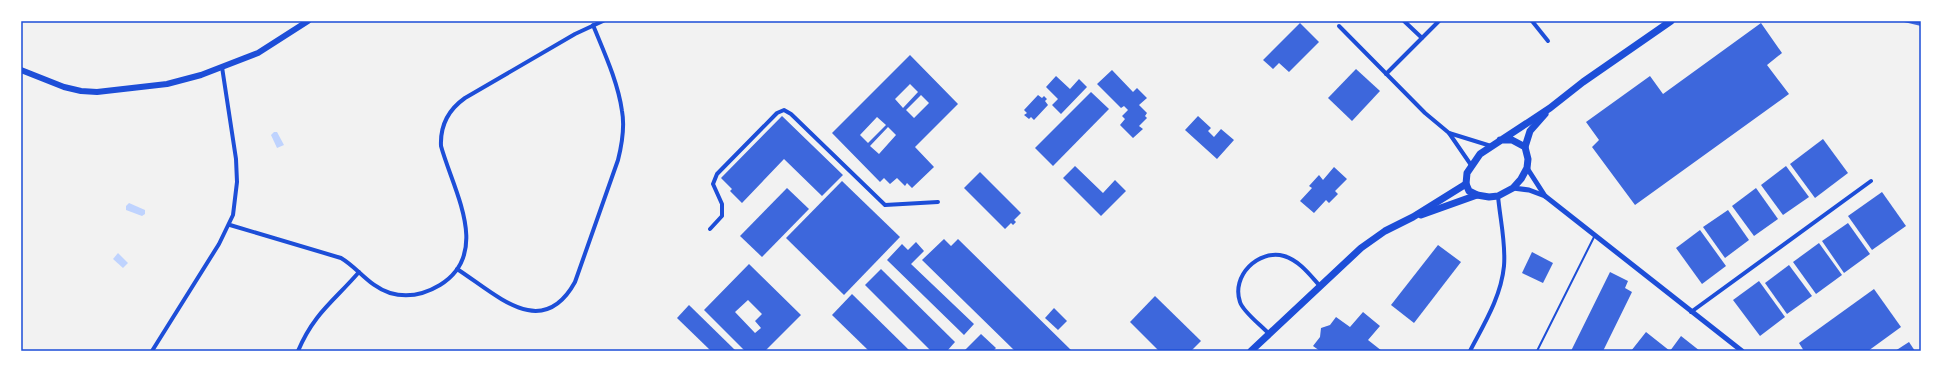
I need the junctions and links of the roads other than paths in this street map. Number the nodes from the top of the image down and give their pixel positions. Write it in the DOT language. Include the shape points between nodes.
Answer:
graph roads {
  1 [pos="308,21"];
  2 [pos="603,21"];
  3 [pos="1404,21"];
  4 [pos="1439,21"];
  5 [pos="1532,21"];
  6 [pos="1671,21"];
  7 [pos="593,25"];
  8 [pos="1339,26"];
  9 [pos="1422,38"];
  10 [pos="1548,41"];
  11 [pos="222,67"];
  12 [pos="21,70"];
  13 [pos="21,74"];
  14 [pos="30,74"];
  15 [pos="1386,74"];
  16 [pos="1550,108"];
  17 [pos="1449,133"];
  18 [pos="1500,140"];
  19 [pos="1491,146"];
  20 [pos="1525,147"];
  21 [pos="1471,165"];
  22 [pos="1527,168"];
  23 [pos="1871,181"];
  24 [pos="1466,184"];
  25 [pos="1513,188"];
  26 [pos="1478,196"];
  27 [pos="1498,196"];
  28 [pos="1545,196"];
  29 [pos="938,202"];
  30 [pos="1413,217"];
  31 [pos="230,225"];
  32 [pos="710,228"];
  33 [pos="1594,236"];
  34 [pos="457,269"];
  35 [pos="359,272"];
  36 [pos="1320,286"];
  37 [pos="1691,312"];
  38 [pos="1269,334"];
  39 [pos="152,351"];
  40 [pos="298,351"];
  41 [pos="1251,351"];
  42 [pos="1470,351"];
  43 [pos="1537,351"];
  44 [pos="1742,351"];
  1 -- 11 [label="main road" via="258,53"];
  2 -- 7 [label="street"];
  3 -- 9 [label="street"];
  4 -- 9 [label="street"];
  5 -- 10 [label="street"];
  6 -- 16 [label="main road"];
  7 -- 34 [label="street" via="465,98 445,119 440,137 441,146 467,229 466,246"];
  7 -- 34 [label="street" via="619,98 623,119 622,142 614,173 569,293 546,310 524,310 506,302"];
  8 -- 15 [label="street"];
  9 -- 15 [label="street"];
  11 -- 14 [label="main road" via="167,84 97,92 64,87"];
  11 -- 31 [label="street" via="236,159 235,206"];
  12 -- 14 [label="main road"];
  13 -- 14 [label="main road"];
  15 -- 17 [label="street"];
  16 -- 18 [label="main road"];
  16 -- 20 [label="main road" via="1530,131"];
  17 -- 19 [label="street"];
  17 -- 21 [label="street"];
  18 -- 19 [label="main road"];
  18 -- 20 [label="main road" via="1512,140"];
  19 -- 21 [label="main road"];
  20 -- 22 [label="main road"];
  21 -- 24 [label="main road"];
  22 -- 25 [label="main road"];
  22 -- 28 [label="street"];
  23 -- 37 [label="street"];
  24 -- 26 [label="main road" via="1469,191"];
  24 -- 30 [label="main road"];
  25 -- 27 [label="main road"];
  25 -- 28 [label="street" via="1530,190"];
  26 -- 27 [label="main road"];
  26 -- 30 [label="main road"];
  27 -- 42 [label="street" via="1504,239 1502,279 1489,314"];
  28 -- 33 [label="street"];
  29 -- 32 [label="street" via="885,205 784,110 717,174 713,184 722,204 722,216"];
  30 -- 36 [label="main road" via="1385,230 1361,248"];
  31 -- 35 [label="street" via="329,254 350,263"];
  31 -- 39 [label="street"];
  33 -- 37 [label="street"];
  33 -- 43 [label="lane"];
  34 -- 35 [label="street" via="434,288 411,295 389,293"];
  35 -- 40 [label="street" via="318,314"];
  36 -- 38 [label="main road"];
  36 -- 38 [label="street" via="1302,266 1284,256 1264,257 1245,270 1238,292 1240,304"];
  37 -- 44 [label="street"];
  38 -- 41 [label="main road"];
}
